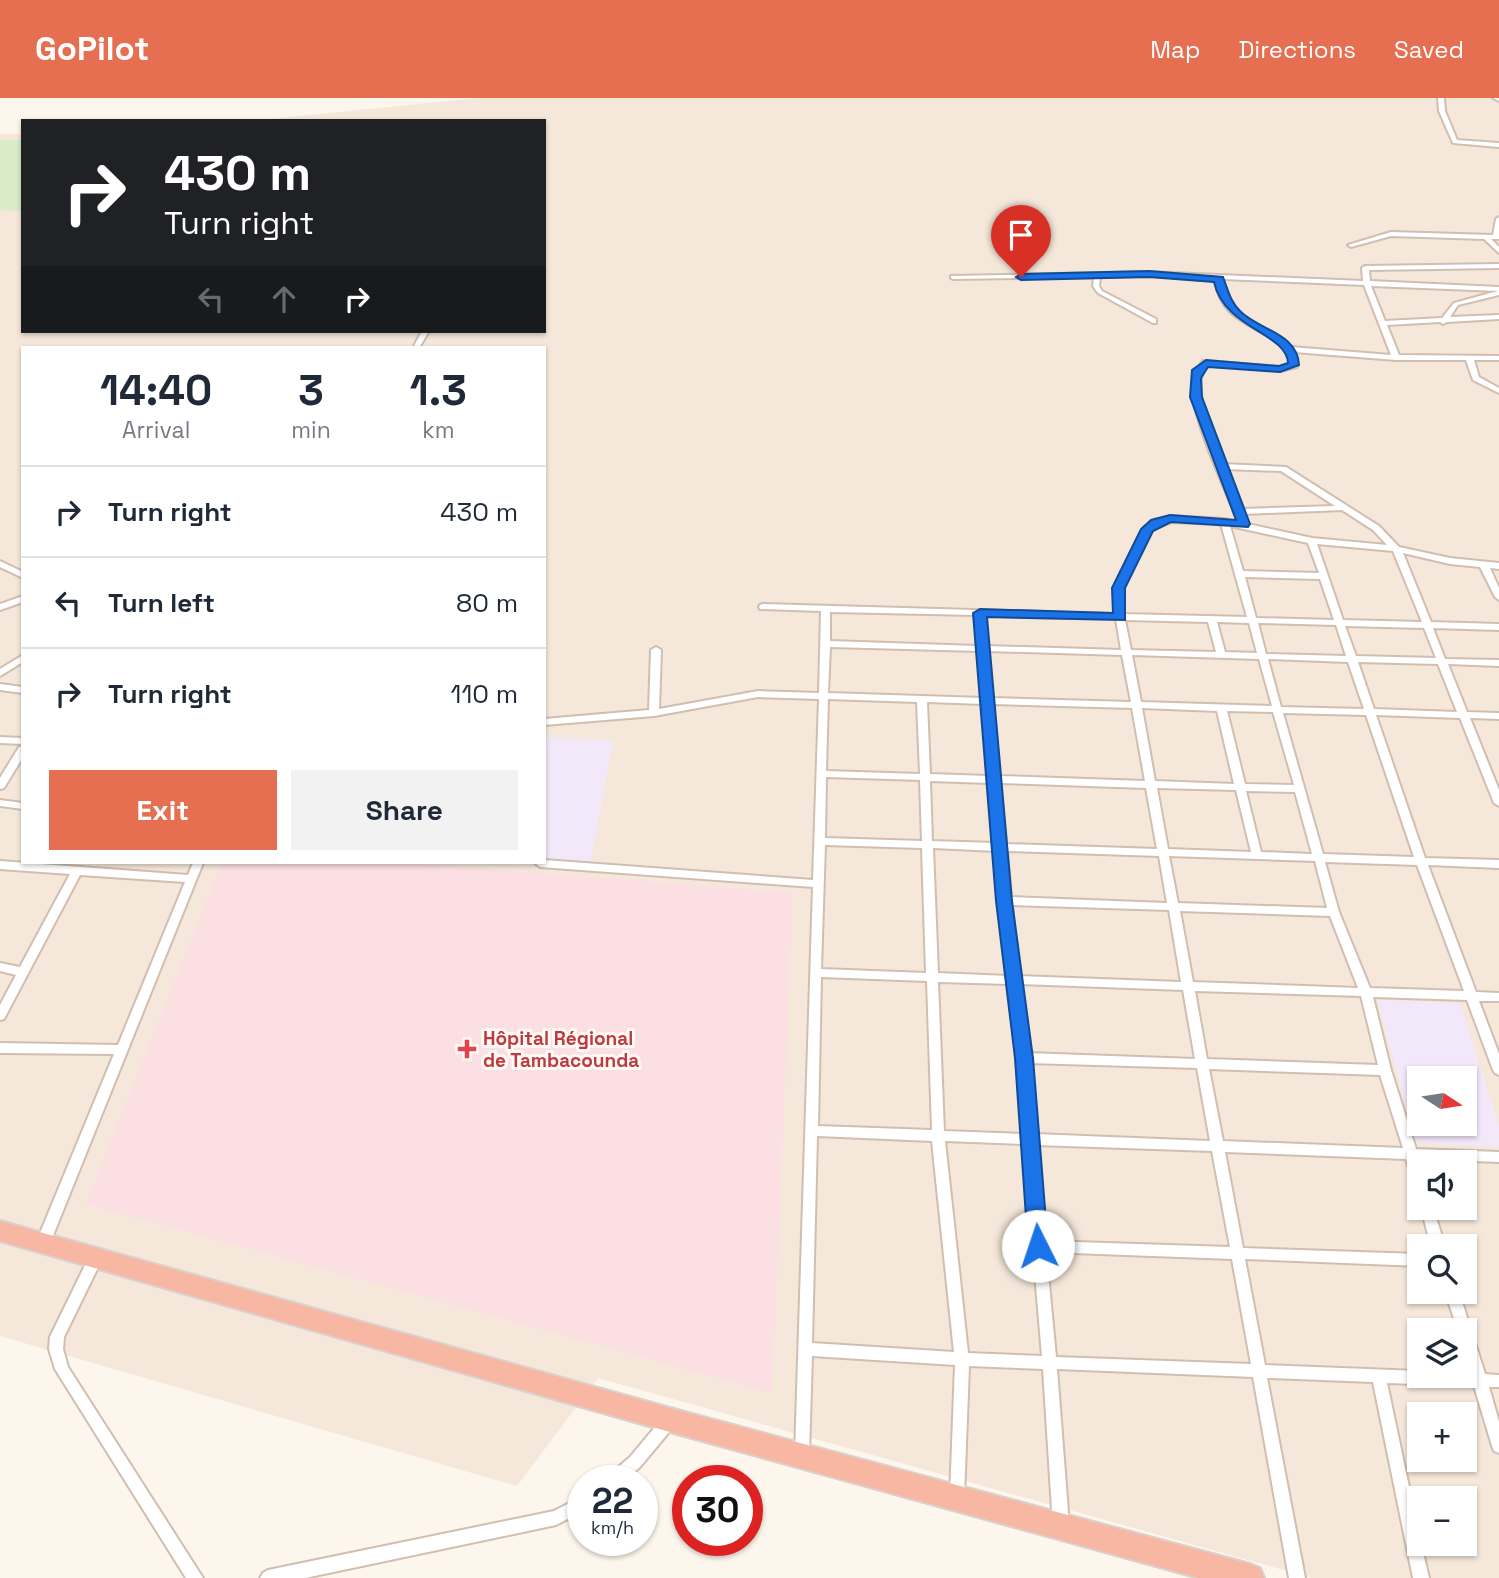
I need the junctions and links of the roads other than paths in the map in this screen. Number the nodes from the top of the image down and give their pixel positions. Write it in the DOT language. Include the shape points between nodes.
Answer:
graph roads {
  1 [pos="1441,98"];
  2 [pos="1499,145"];
  3 [pos="1499,219"];
  4 [pos="1486,237"];
  5 [pos="1497,237"];
  6 [pos="1350,245"];
  7 [pos="1499,251"];
  8 [pos="1499,266"];
  9 [pos="953,277"];
  10 [pos="1097,277"];
  11 [pos="1219,279"];
  12 [pos="1367,284"];
  13 [pos="1499,291"];
  14 [pos="1499,317"];
  15 [pos="1153,321"];
  16 [pos="1443,322"];
  17 [pos="1383,323"];
  18 [pos="1289,349"];
  19 [pos="1396,358"];
  20 [pos="1499,358"];
  21 [pos="1469,360"];
  22 [pos="1499,391"];
  23 [pos="1222,466"];
  24 [pos="1342,508"];
  25 [pos="1240,512"];
  26 [pos="1225,522"];
  27 [pos="1244,524"];
  28 [pos="1312,541"];
  29 [pos="1397,550"];
  30 [pos="0,564"];
  31 [pos="1484,565"];
  32 [pos="1499,566"];
  33 [pos="21,574"];
  34 [pos="1240,574"];
  35 [pos="1324,576"];
  36 [pos="1499,597"];
  37 [pos="21,600"];
  38 [pos="0,607"];
  39 [pos="763,607"];
  40 [pos="826,609"];
  41 [pos="980,613"];
  42 [pos="1120,617"];
  43 [pos="1212,620"];
  44 [pos="1253,621"];
  45 [pos="1340,623"];
  46 [pos="1427,625"];
  47 [pos="1499,627"];
  48 [pos="825,644"];
  49 [pos="983,649"];
  50 [pos="656,650"];
  51 [pos="1127,653"];
  52 [pos="1221,655"];
  53 [pos="1263,657"];
  54 [pos="21,659"];
  55 [pos="1352,659"];
  56 [pos="1442,662"];
  57 [pos="1499,663"];
  58 [pos="0,673"];
  59 [pos="0,687"];
  60 [pos="21,690"];
  61 [pos="824,696"];
  62 [pos="922,699"];
  63 [pos="987,701"];
  64 [pos="1136,705"];
  65 [pos="1221,708"];
  66 [pos="1278,709"];
  67 [pos="1370,712"];
  68 [pos="546,713"];
  69 [pos="654,713"];
  70 [pos="1464,715"];
  71 [pos="1499,716"];
  72 [pos="546,722"];
  73 [pos="565,723"];
  74 [pos="0,740"];
  75 [pos="21,741"];
  76 [pos="21,752"];
  77 [pos="822,774"];
  78 [pos="925,778"];
  79 [pos="994,780"];
  80 [pos="1151,785"];
  81 [pos="0,786"];
  82 [pos="1240,787"];
  83 [pos="1300,789"];
  84 [pos="0,803"];
  85 [pos="1499,803"];
  86 [pos="21,806"];
  87 [pos="820,841"];
  88 [pos="927,845"];
  89 [pos="1000,847"];
  90 [pos="1164,853"];
  91 [pos="1257,856"];
  92 [pos="1319,858"];
  93 [pos="1421,861"];
  94 [pos="546,863"];
  95 [pos="198,864"];
  96 [pos="1499,864"];
  97 [pos="0,865"];
  98 [pos="77,871"];
  99 [pos="191,879"];
  100 [pos="819,884"];
  101 [pos="1004,901"];
  102 [pos="1174,907"];
  103 [pos="1335,912"];
  104 [pos="0,967"];
  105 [pos="23,972"];
  106 [pos="816,973"];
  107 [pos="932,977"];
  108 [pos="1014,980"];
  109 [pos="1188,986"];
  110 [pos="1366,993"];
  111 [pos="1473,997"];
  112 [pos="1499,998"];
  113 [pos="0,1016"];
  114 [pos="0,1048"];
  115 [pos="121,1050"];
  116 [pos="1024,1058"];
  117 [pos="1203,1064"];
  118 [pos="1385,1070"];
  119 [pos="1499,1070"];
  120 [pos="812,1130"];
  121 [pos="938,1135"];
  122 [pos="1030,1138"];
  123 [pos="1218,1146"];
  124 [pos="1411,1150"];
  125 [pos="1407,1154"];
  126 [pos="1477,1156"];
  127 [pos="1499,1157"];
  128 [pos="0,1231"];
  129 [pos="43,1243"];
  130 [pos="1038,1246"];
  131 [pos="1237,1253"];
  132 [pos="96,1257"];
  133 [pos="1407,1260"];
  134 [pos="805,1349"];
  135 [pos="961,1359"];
  136 [pos="1051,1362"];
  137 [pos="1477,1368"];
  138 [pos="1259,1370"];
  139 [pos="1380,1378"];
  140 [pos="1481,1381"];
  141 [pos="1499,1381"];
  142 [pos="670,1420"];
  143 [pos="1499,1446"];
  144 [pos="802,1454"];
  145 [pos="632,1465"];
  146 [pos="957,1497"];
  147 [pos="567,1512"];
  148 [pos="1060,1525"];
  149 [pos="292,1575"];
  150 [pos="195,1578"];
  151 [pos="268,1578"];
  152 [pos="1250,1578"];
  153 [pos="1297,1578"];
  154 [pos="1421,1578"];
  1 -- 2 [label="street" via="1455,142"];
  3 -- 5 [label="street"];
  4 -- 5 [label="street"];
  4 -- 6 [label="street" via="1391,234"];
  4 -- 7 [label="street"];
  8 -- 12 [label="street" via="1365,268"];
  9 -- 10 [label="street"];
  10 -- 11 [label="street" via="1149,274"];
  10 -- 15 [label="street" via="1100,292"];
  11 -- 12 [label="street"];
  11 -- 18 [label="street" via="1222,294 1238,316"];
  12 -- 13 [label="street"];
  12 -- 17 [label="street"];
  13 -- 16 [label="street" via="1456,304"];
  14 -- 16 [label="street"];
  16 -- 17 [label="street"];
  17 -- 19 [label="street"];
  18 -- 19 [label="street"];
  18 -- 23 [label="street" via="1294,365 1288,368 1206,363 1198,370 1196,397"];
  19 -- 21 [label="street"];
  20 -- 21 [label="street"];
  21 -- 22 [label="street" via="1476,378"];
  23 -- 24 [label="street" via="1283,469"];
  23 -- 25 [label="street"];
  24 -- 25 [label="street"];
  24 -- 29 [label="street" via="1376,528"];
  25 -- 27 [label="street"];
  26 -- 27 [label="street"];
  26 -- 34 [label="street"];
  26 -- 42 [label="street" via="1170,519 1147,529 1118,588"];
  27 -- 28 [label="street"];
  28 -- 29 [label="street"];
  28 -- 35 [label="street"];
  29 -- 31 [label="street"];
  29 -- 46 [label="street"];
  30 -- 33 [label="street"];
  31 -- 32 [label="street"];
  31 -- 36 [label="street"];
  34 -- 35 [label="street"];
  34 -- 44 [label="street"];
  35 -- 45 [label="street"];
  37 -- 38 [label="street"];
  39 -- 40 [label="street"];
  40 -- 41 [label="street"];
  40 -- 48 [label="street"];
  41 -- 42 [label="street"];
  41 -- 49 [label="street"];
  42 -- 43 [label="street"];
  42 -- 51 [label="street"];
  43 -- 44 [label="street"];
  43 -- 52 [label="street"];
  44 -- 45 [label="street"];
  44 -- 53 [label="street"];
  45 -- 46 [label="street"];
  45 -- 55 [label="street"];
  46 -- 47 [label="street"];
  46 -- 56 [label="street"];
  48 -- 49 [label="street"];
  48 -- 61 [label="street"];
  49 -- 51 [label="street"];
  49 -- 63 [label="street"];
  50 -- 69 [label="street"];
  51 -- 52 [label="street"];
  51 -- 64 [label="street"];
  52 -- 53 [label="street"];
  53 -- 55 [label="street"];
  53 -- 66 [label="street"];
  54 -- 58 [label="street"];
  55 -- 56 [label="street"];
  55 -- 67 [label="street"];
  56 -- 57 [label="street"];
  56 -- 70 [label="street"];
  59 -- 60 [label="street"];
  61 -- 62 [label="street"];
  61 -- 69 [label="street" via="758,694"];
  61 -- 77 [label="street"];
  62 -- 63 [label="street"];
  62 -- 78 [label="street"];
  63 -- 64 [label="street"];
  63 -- 79 [label="street"];
  64 -- 65 [label="street"];
  64 -- 80 [label="street"];
  65 -- 66 [label="street"];
  65 -- 82 [label="street"];
  66 -- 67 [label="street"];
  66 -- 83 [label="street"];
  67 -- 70 [label="street"];
  67 -- 93 [label="street"];
  68 -- 73 [label="street"];
  69 -- 73 [label="street"];
  70 -- 71 [label="street"];
  70 -- 85 [label="street"];
  72 -- 73 [label="street"];
  74 -- 75 [label="street"];
  76 -- 81 [label="street"];
  77 -- 78 [label="street"];
  77 -- 87 [label="street"];
  78 -- 79 [label="street"];
  78 -- 88 [label="street"];
  79 -- 80 [label="street"];
  79 -- 89 [label="street"];
  80 -- 82 [label="street"];
  80 -- 90 [label="street"];
  82 -- 83 [label="street"];
  82 -- 91 [label="street"];
  83 -- 92 [label="street"];
  84 -- 86 [label="street"];
  87 -- 88 [label="street"];
  87 -- 100 [label="street"];
  88 -- 89 [label="street"];
  88 -- 107 [label="street"];
  89 -- 90 [label="street"];
  89 -- 101 [label="street"];
  90 -- 91 [label="street"];
  90 -- 102 [label="street"];
  91 -- 92 [label="street"];
  92 -- 93 [label="street"];
  92 -- 103 [label="street"];
  93 -- 96 [label="street"];
  93 -- 111 [label="street"];
  94 -- 100 [label="street"];
  95 -- 99 [label="street"];
  97 -- 98 [label="street"];
  98 -- 99 [label="street"];
  98 -- 105 [label="street"];
  99 -- 115 [label="street"];
  100 -- 106 [label="street"];
  101 -- 102 [label="street"];
  101 -- 108 [label="street"];
  102 -- 103 [label="street"];
  102 -- 109 [label="street"];
  103 -- 110 [label="street"];
  104 -- 105 [label="street"];
  105 -- 113 [label="street"];
  106 -- 107 [label="street"];
  106 -- 120 [label="street"];
  107 -- 108 [label="street"];
  107 -- 121 [label="street"];
  108 -- 109 [label="street"];
  108 -- 116 [label="street"];
  109 -- 110 [label="street"];
  109 -- 117 [label="street"];
  110 -- 111 [label="street"];
  110 -- 118 [label="street"];
  111 -- 112 [label="street"];
  111 -- 119 [label="street"];
  114 -- 115 [label="street"];
  115 -- 129 [label="street"];
  116 -- 117 [label="street"];
  116 -- 122 [label="street"];
  117 -- 118 [label="street"];
  117 -- 123 [label="street"];
  118 -- 124 [label="street"];
  120 -- 121 [label="street"];
  120 -- 134 [label="street"];
  121 -- 122 [label="street"];
  121 -- 135 [label="street"];
  122 -- 123 [label="street"];
  122 -- 130 [label="street"];
  123 -- 125 [label="street"];
  123 -- 131 [label="street"];
  126 -- 127 [label="street"];
  128 -- 129 [label="highway"];
  129 -- 132 [label="highway"];
  130 -- 131 [label="street"];
  130 -- 136 [label="street"];
  131 -- 133 [label="street"];
  131 -- 138 [label="street"];
  132 -- 142 [label="highway"];
  132 -- 150 [label="street" via="58,1338 62,1369"];
  134 -- 135 [label="street"];
  134 -- 144 [label="street"];
  135 -- 136 [label="street"];
  135 -- 146 [label="street"];
  136 -- 138 [label="street"];
  136 -- 148 [label="street"];
  137 -- 140 [label="street"];
  138 -- 139 [label="street"];
  138 -- 153 [label="street"];
  139 -- 140 [label="street"];
  139 -- 154 [label="street"];
  140 -- 141 [label="street"];
  140 -- 143 [label="street"];
  142 -- 144 [label="highway"];
  142 -- 145 [label="street"];
  144 -- 146 [label="highway"];
  146 -- 148 [label="highway"];
  147 -- 149 [label="street"];
  148 -- 152 [label="highway"];
  149 -- 151 [label="street"];
}
